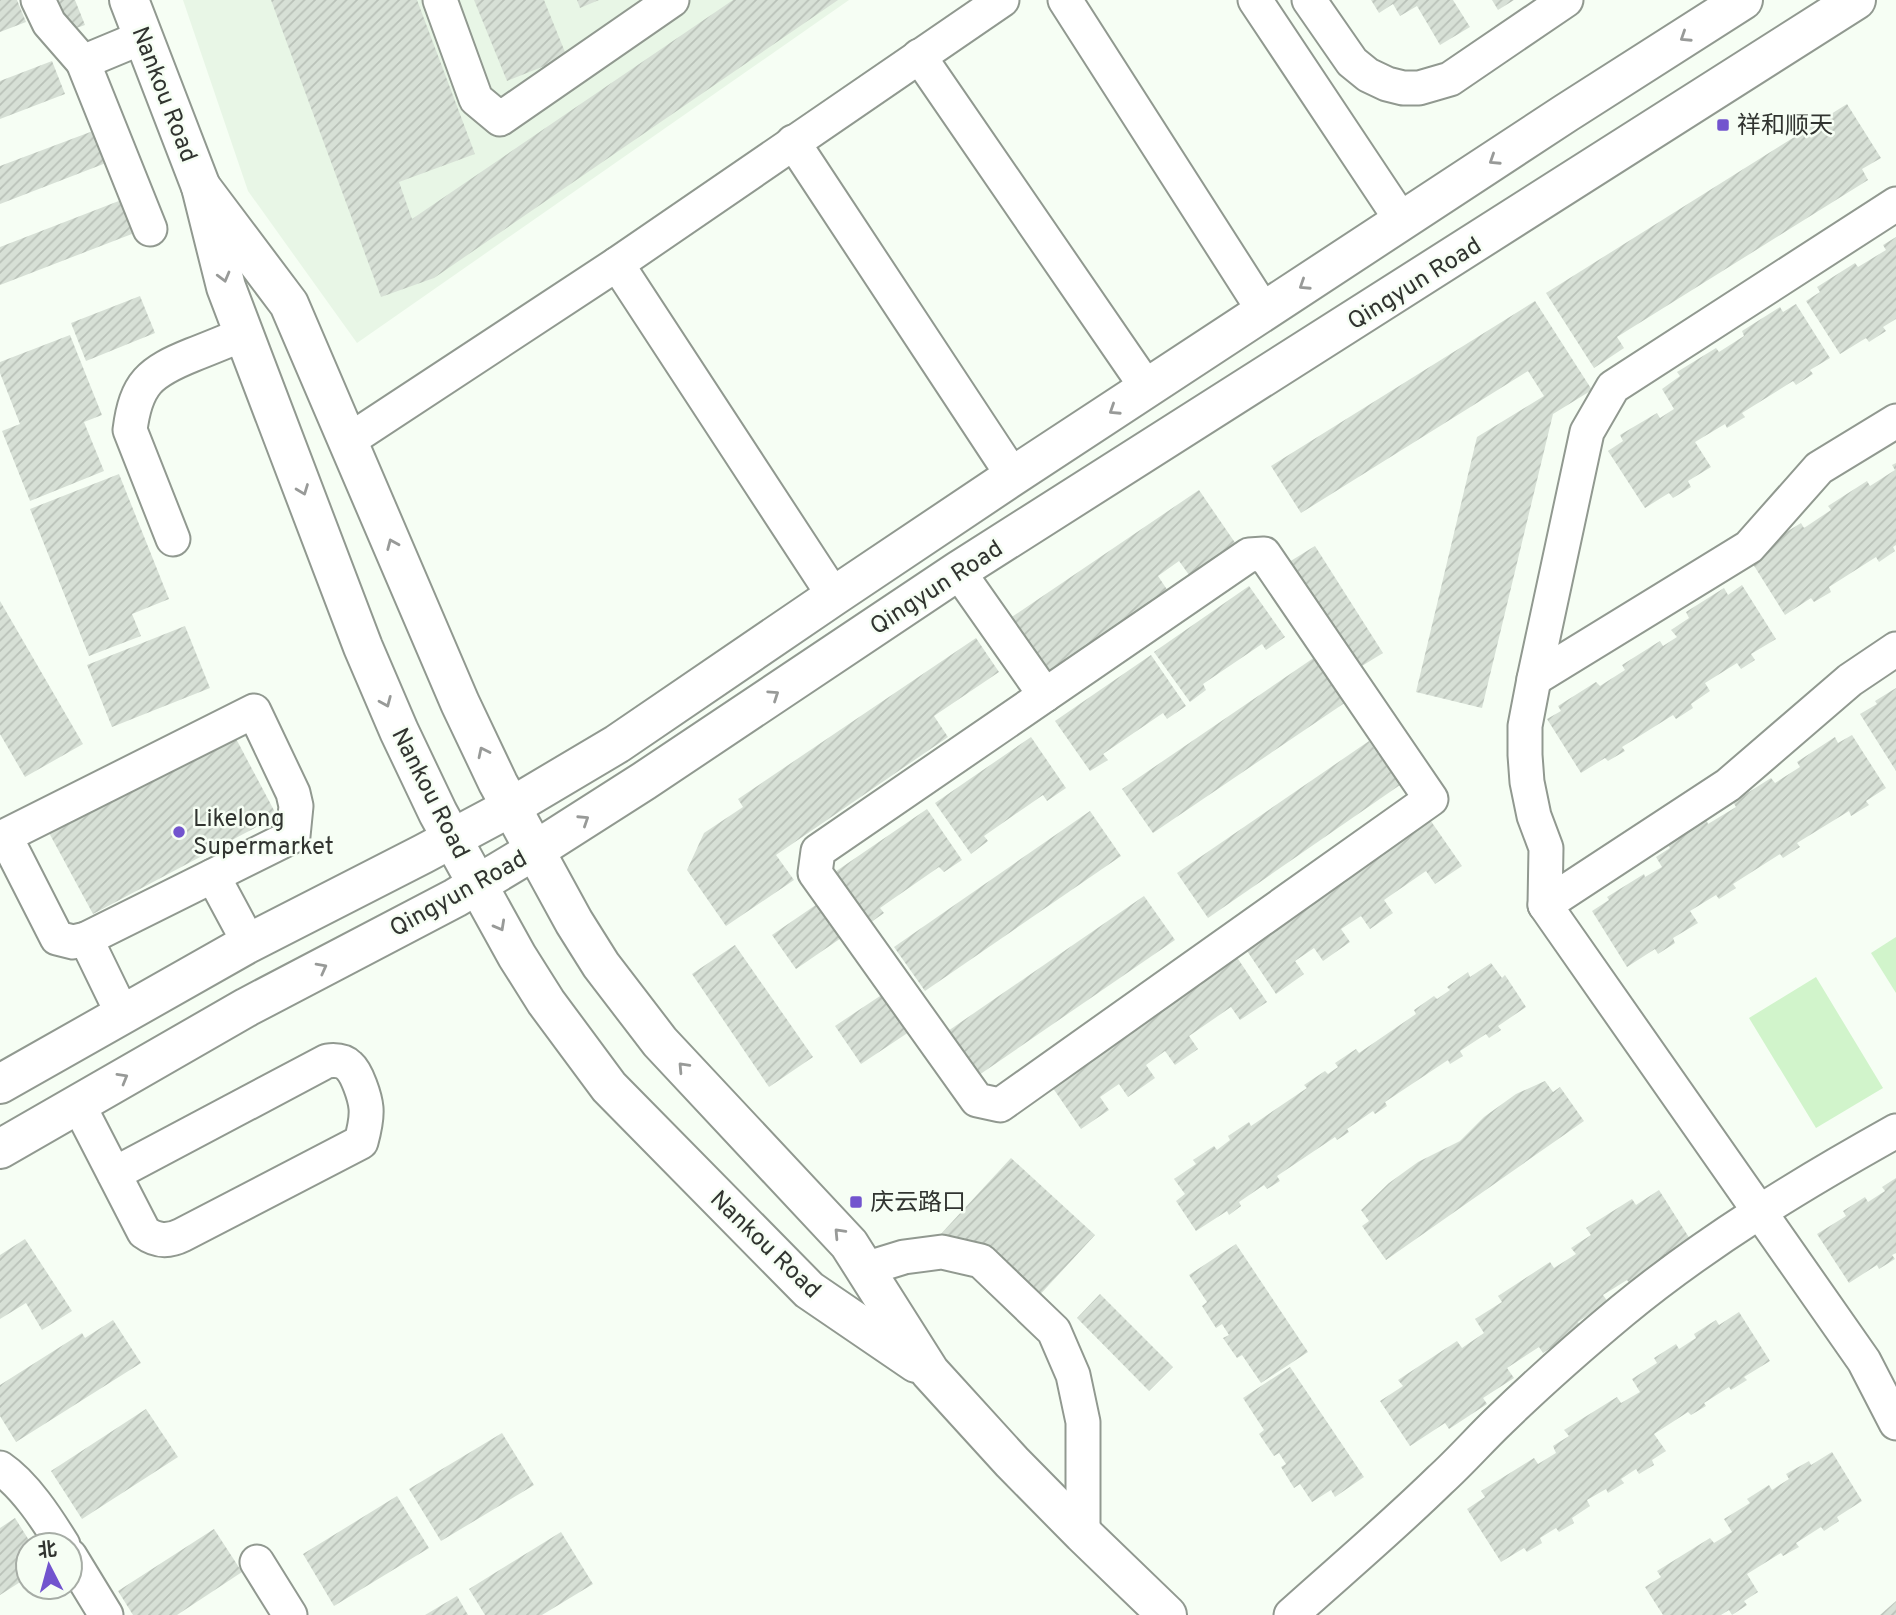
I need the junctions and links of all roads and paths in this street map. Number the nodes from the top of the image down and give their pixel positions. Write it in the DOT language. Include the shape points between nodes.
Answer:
graph roads {
  1 [pos="38,0"];
  2 [pos="129,0"];
  3 [pos="440,0"];
  4 [pos="673,0"];
  5 [pos="1002,0"];
  6 [pos="1065,0"];
  7 [pos="1255,0"];
  8 [pos="1309,0"];
  9 [pos="1566,0"];
  10 [pos="1743,0"];
  11 [pos="1856,0"];
  12 [pos="143,37"];
  13 [pos="919,57"];
  14 [pos="83,62"];
  15 [pos="793,142"];
  16 [pos="201,187"];
  17 [pos="1896,204"];
  18 [pos="1402,220"];
  19 [pos="150,229"];
  20 [pos="617,264"];
  21 [pos="1264,312"];
  22 [pos="244,334"];
  23 [pos="1147,388"];
  24 [pos="1896,421"];
  25 [pos="348,440"];
  26 [pos="1013,476"];
  27 [pos="173,539"];
  28 [pos="958,571"];
  29 [pos="834,596"];
  30 [pos="1896,649"];
  31 [pos="1534,679"];
  32 [pos="1045,695"];
  33 [pos="511,807"];
  34 [pos="452,838"];
  35 [pos="535,850"];
  36 [pos="213,876"];
  37 [pos="477,885"];
  38 [pos="1545,905"];
  39 [pos="86,939"];
  40 [pos="249,943"];
  41 [pos="122,1013"];
  42 [pos="0,1084"];
  43 [pos="78,1104"];
  44 [pos="1896,1131"];
  45 [pos="0,1149"];
  46 [pos="114,1174"];
  47 [pos="1760,1211"];
  48 [pos="865,1269"];
  49 [pos="930,1372"];
  50 [pos="1896,1423"];
  51 [pos="0,1468"];
  52 [pos="55,1531"];
  53 [pos="1083,1534"];
  54 [pos="257,1562"];
  55 [pos="84,1579"];
  56 [pos="106,1615"];
  57 [pos="290,1615"];
  58 [pos="1167,1615"];
  59 [pos="1291,1615"];
  1 -- 14 [label="street" via="49,23"];
  2 -- 12 [label="main road, Nankou Road"];
  3 -- 4 [label="street" via="477,99 500,119"];
  5 -- 13 [label="street"];
  6 -- 21 [label="street"];
  7 -- 18 [label="street"];
  8 -- 9 [label="street" via="1352,62 1368,75 1403,88 1450,79"];
  10 -- 18 [label="main road, Qingyun Road, one-way"];
  11 -- 28 [label="main road, Qingyun Road"];
  12 -- 14 [label="street"];
  12 -- 16 [label="main road, Nankou Road"];
  13 -- 15 [label="street"];
  13 -- 23 [label="street"];
  14 -- 19 [label="street"];
  15 -- 20 [label="street"];
  15 -- 26 [label="street"];
  16 -- 22 [label="main road, Nankou Road, one-way" via="226,287"];
  16 -- 25 [label="main road, Nankou Road" via="289,304"];
  17 -- 31 [label="street" via="1613,387 1587,432"];
  18 -- 21 [label="main road, Qingyun Road, one-way"];
  20 -- 25 [label="street"];
  20 -- 29 [label="street"];
  21 -- 23 [label="main road, Qingyun Road"];
  22 -- 27 [label="street" via="164,366 145,384 132,412 130,430"];
  22 -- 34 [label="main road, Nankou Road, one-way" via="363,648"];
  23 -- 26 [label="main road, Qingyun Road, one-way"];
  24 -- 31 [label="street" via="1819,468 1749,547"];
  33 -- 25 [label="main road, Nankou Road, one-way" via="460,703"];
  26 -- 29 [label="main road, Qingyun Road"];
  28 -- 32 [label="street"];
  35 -- 28 [label="main road, Qingyun Road, one-way"];
  29 -- 33 [label="main road, Qingyun Road" via="617,744"];
  30 -- 38 [label="street" via="1850,680 1728,785"];
  31 -- 38 [label="street" via="1525,755 1534,816 1546,848"];
  32 -- 32 [label="street" via="1249,555 1264,554 1431,799 1000,1105 977,1100 815,873 818,851"];
  33 -- 34 [label="main road, Qingyun Road"];
  33 -- 35 [label="main road, Nankou Road"];
  34 -- 37 [label="main road, Nankou Road"];
  34 -- 40 [label="main road, Qingyun Road"];
  35 -- 37 [label="main road, Qingyun Road"];
  48 -- 35 [label="main road, Nankou Road, one-way" via="849,1244 660,1042 601,965"];
  36 -- 39 [label="street"];
  36 -- 39 [label="street" via="293,836 293,793 254,711 5,836 57,938"];
  36 -- 40 [label="street"];
  43 -- 37 [label="main road, Qingyun Road, one-way" via="247,1007"];
  37 -- 49 [label="main road, Nankou Road, one-way" via="546,1002 609,1087 809,1290"];
  38 -- 47 [label="street"];
  39 -- 41 [label="street"];
  40 -- 41 [label="main road, Qingyun Road"];
  41 -- 42 [label="main road, Qingyun Road"];
  43 -- 45 [label="main road, Qingyun Road"];
  43 -- 46 [label="street"];
  44 -- 47 [label="street"];
  46 -- 46 [label="street" via="144,1232 157,1240 174,1239 361,1142 366,1108 363,1093 350,1066 327,1061"];
  47 -- 50 [label="street" via="1864,1361"];
  47 -- 59 [label="street" via="1635,1301 1560,1364"];
  48 -- 49 [label="main road, Nankou Road"];
  48 -- 53 [label="street" via="942,1252 981,1261 1054,1331 1073,1375 1083,1422"];
  49 -- 53 [label="main road, Nankou Road"];
  51 -- 52 [label="street" via="11,1475"];
  53 -- 58 [label="main road, Nankou Road"];
  54 -- 57 [label="street"];
  55 -- 56 [label="street"];
}
